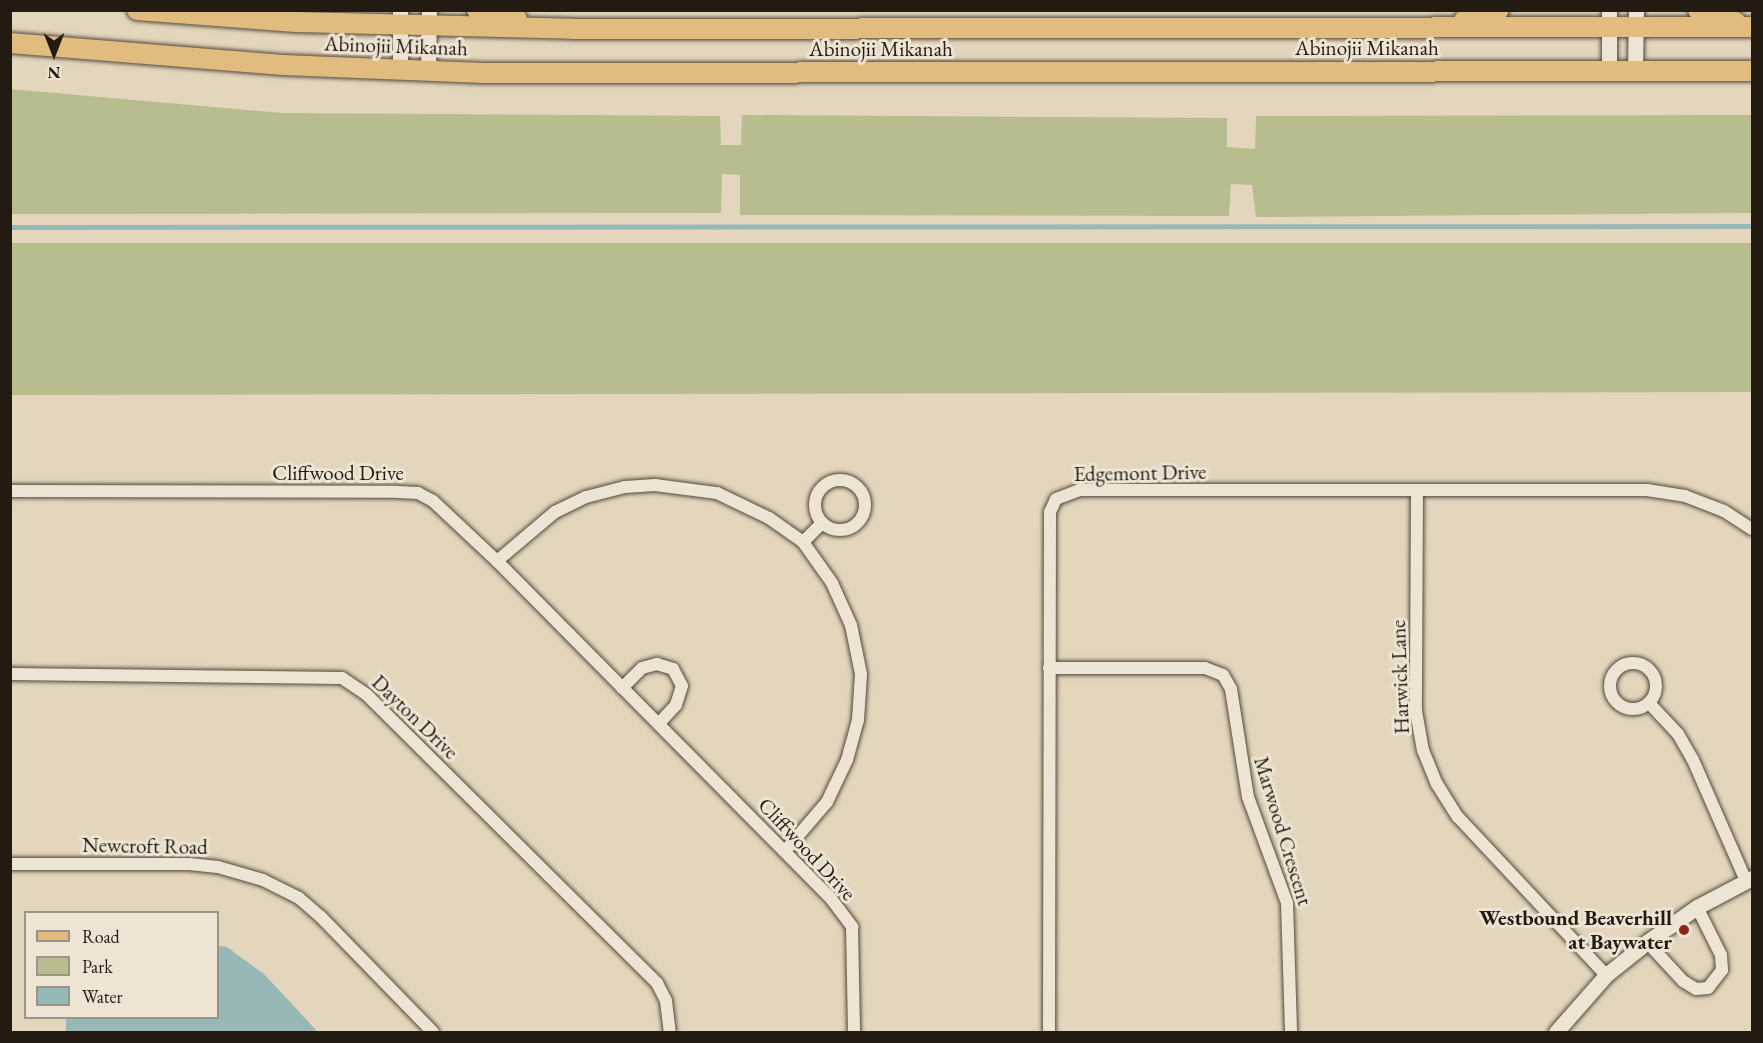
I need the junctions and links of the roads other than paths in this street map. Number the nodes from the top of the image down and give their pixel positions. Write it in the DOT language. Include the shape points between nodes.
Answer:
graph roads {
  1 [pos="137,10"];
  2 [pos="236,10"];
  3 [pos="477,10"];
  4 [pos="1499,10"];
  5 [pos="1698,10"];
  6 [pos="194,15"];
  7 [pos="400,19"];
  8 [pos="429,19"];
  9 [pos="1609,19"];
  10 [pos="1635,19"];
  11 [pos="1438,26"];
  12 [pos="1752,27"];
  13 [pos="573,29"];
  14 [pos="10,43"];
  15 [pos="400,71"];
  16 [pos="1752,71"];
  17 [pos="428,72"];
  18 [pos="1609,72"];
  19 [pos="1635,72"];
  20 [pos="10,491"];
  21 [pos="1417,491"];
  22 [pos="822,523"];
  23 [pos="1752,529"];
  24 [pos="803,542"];
  25 [pos="497,561"];
  26 [pos="1049,668"];
  27 [pos="10,674"];
  28 [pos="622,688"];
  29 [pos="1649,703"];
  30 [pos="659,723"];
  31 [pos="785,851"];
  32 [pos="10,864"];
  33 [pos="1749,880"];
  34 [pos="1697,907"];
  35 [pos="1647,942"];
  36 [pos="1606,975"];
  37 [pos="433,1032"];
  38 [pos="670,1032"];
  39 [pos="854,1032"];
  40 [pos="1049,1032"];
  41 [pos="1292,1032"];
  42 [pos="1556,1032"];
  1 -- 6 [label="main road, Abinojii Mikanah"];
  2 -- 6 [label="main road"];
  3 -- 13 [label="main road"];
  4 -- 11 [label="main road"];
  5 -- 12 [label="main road"];
  6 -- 7 [label="main road, Abinojii Mikanah"];
  7 -- 8 [label="main road, Abinojii Mikanah"];
  7 -- 15 [label="street"];
  8 -- 13 [label="main road, Abinojii Mikanah"];
  8 -- 17 [label="street"];
  9 -- 10 [label="main road, Abinojii Mikanah"];
  9 -- 11 [label="main road, Abinojii Mikanah"];
  9 -- 18 [label="street"];
  10 -- 12 [label="main road, Abinojii Mikanah"];
  10 -- 19 [label="street"];
  11 -- 13 [label="main road, Abinojii Mikanah"];
  14 -- 15 [label="main road, Abinojii Mikanah" via="188,59"];
  15 -- 17 [label="main road, Abinojii Mikanah"];
  16 -- 19 [label="main road, Abinojii Mikanah"];
  17 -- 18 [label="main road, Abinojii Mikanah"];
  18 -- 19 [label="main road, Abinojii Mikanah"];
  20 -- 25 [label="street, Cliffwood Drive" via="418,493 433,501"];
  21 -- 23 [label="street, Edgemont Drive" via="1647,490 1685,496 1724,511"];
  21 -- 26 [label="street, Edgemont Drive" via="1065,493 1056,499 1050,512"];
  21 -- 36 [label="street, Harwick Lane" via="1416,711 1423,750 1437,784 1458,817"];
  22 -- 22 [label="street" via="836,530 858,523 865,501 858,486 833,480 819,491 814,507"];
  22 -- 24 [label="street"];
  24 -- 25 [label="street" via="761,514 717,494 656,485 625,487 585,497 555,512"];
  24 -- 31 [label="street" via="832,583 851,625 861,674 858,720 847,760 826,802"];
  25 -- 28 [label="street, Cliffwood Drive"];
  26 -- 40 [label="street, Edgemont Drive"];
  26 -- 41 [label="street, Marwood Crescent" via="1205,668 1222,675 1231,689 1248,797 1287,903"];
  27 -- 38 [label="street, Dayton Drive" via="342,678 367,695 657,983 666,1001"];
  28 -- 30 [label="street, Cliffwood Drive"];
  28 -- 30 [label="street" via="642,668 657,663 673,669 682,686 676,705"];
  29 -- 33 [label="street" via="1678,734 1693,760"];
  30 -- 31 [label="street, Cliffwood Drive"];
  31 -- 39 [label="street, Cliffwood Drive" via="829,896 852,927"];
  32 -- 37 [label="street, Newcroft Road" via="189,864 218,867 263,880 299,898 321,917"];
  33 -- 34 [label="street"];
  34 -- 35 [label="street"];
  34 -- 35 [label="street" via="1721,955 1722,970 1708,988 1696,989 1683,981"];
  35 -- 36 [label="street"];
  36 -- 42 [label="street"];
}
